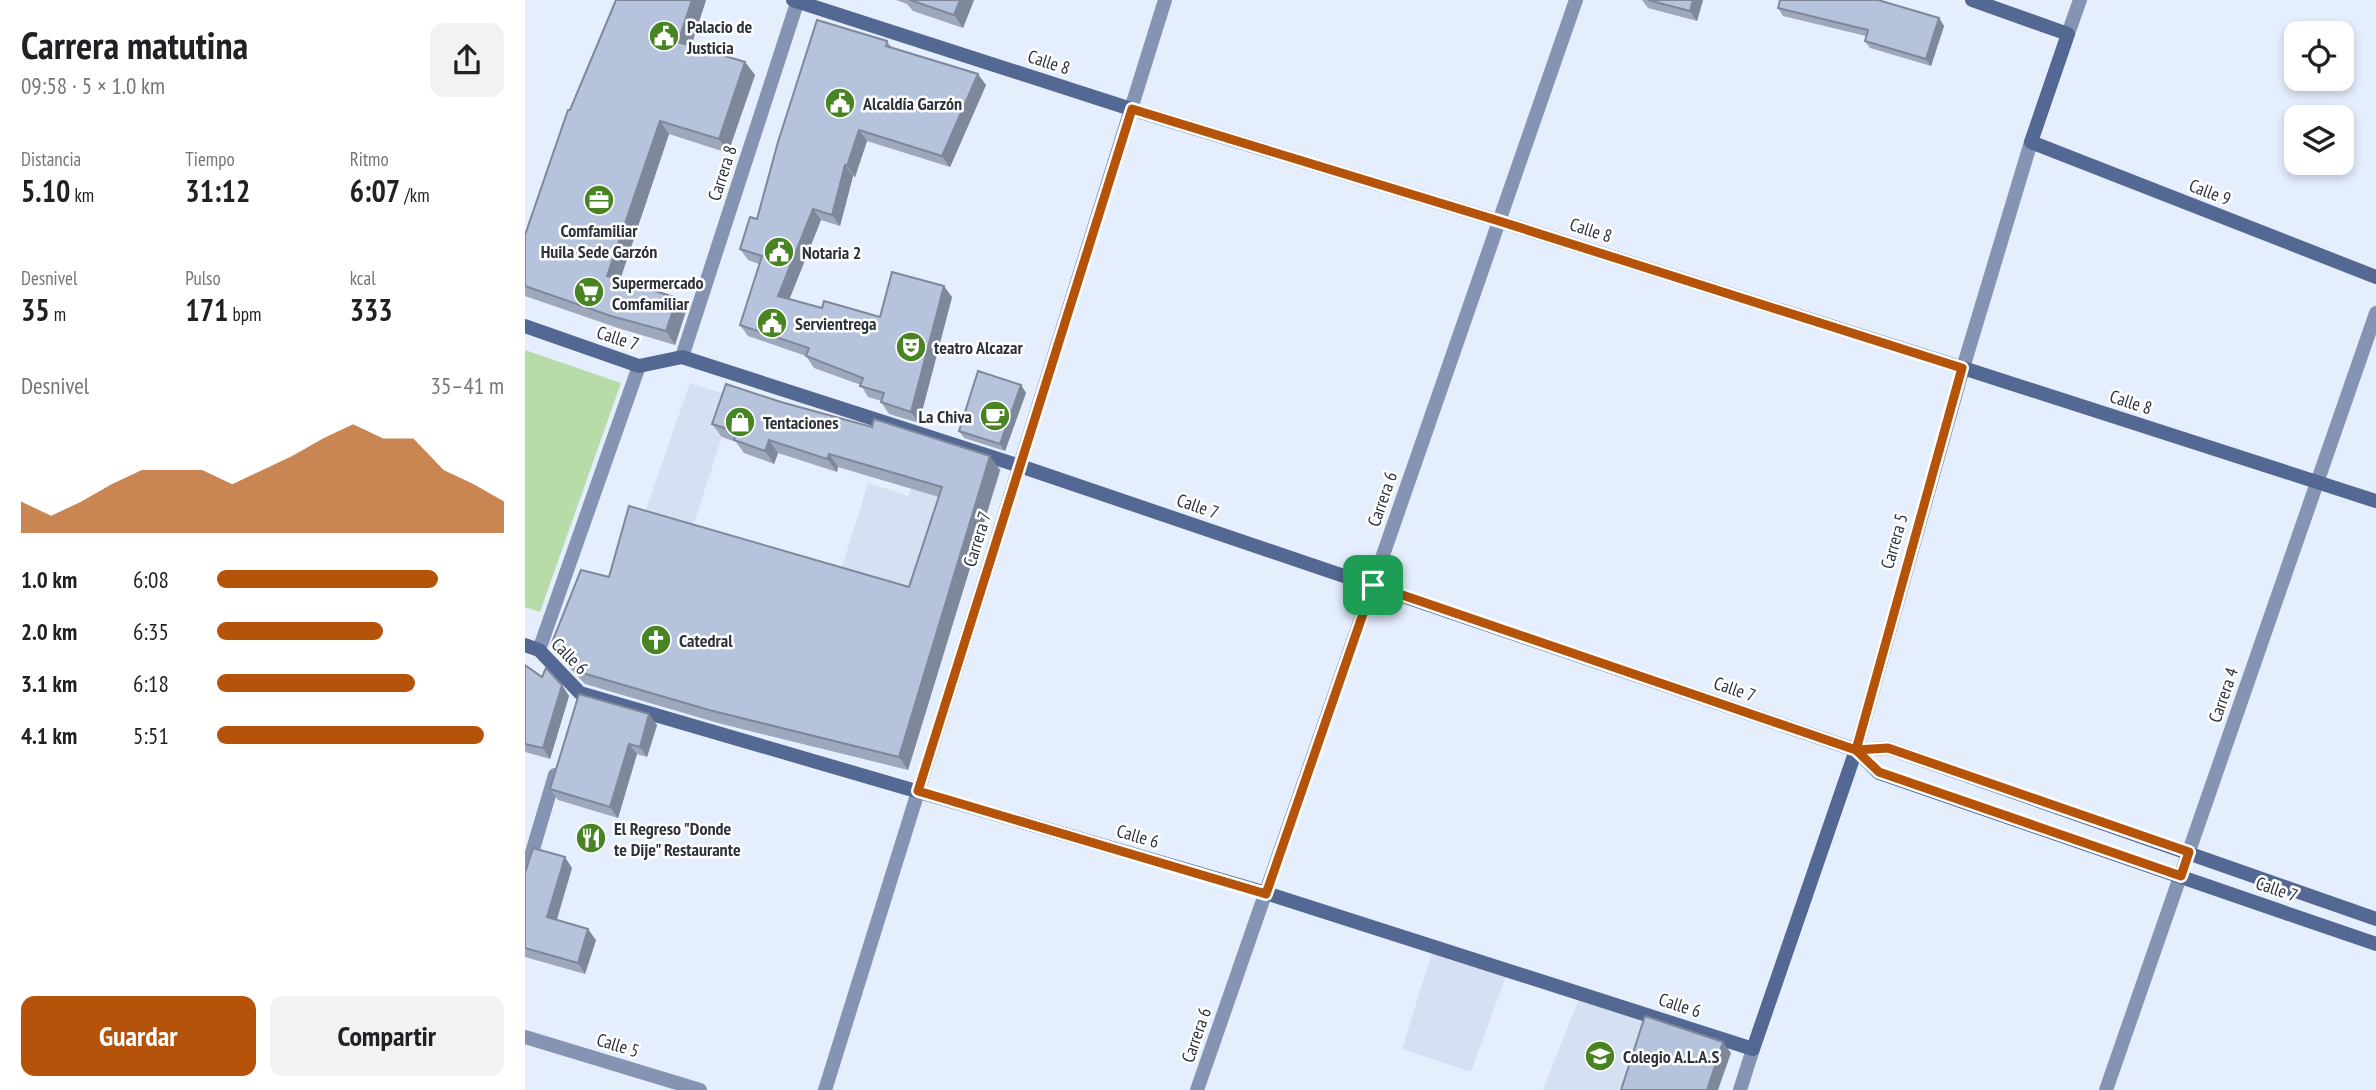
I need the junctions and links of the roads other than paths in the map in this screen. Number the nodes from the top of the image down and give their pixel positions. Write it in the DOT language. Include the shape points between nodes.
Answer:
graph roads {
  1 [pos="1165,0"];
  2 [pos="1576,0"];
  3 [pos="1972,0"];
  4 [pos="2080,0"];
  5 [pos="796,1"];
  6 [pos="2068,34"];
  7 [pos="1132,109"];
  8 [pos="2031,142"];
  9 [pos="1499,221"];
  10 [pos="2376,277"];
  11 [pos="2376,313"];
  12 [pos="525,326"];
  13 [pos="682,357"];
  14 [pos="639,366"];
  15 [pos="1962,368"];
  16 [pos="1020,466"];
  17 [pos="2318,482"];
  18 [pos="2376,501"];
  19 [pos="1373,585"];
  20 [pos="525,645"];
  21 [pos="540,650"];
  22 [pos="1856,750"];
  23 [pos="560,758"];
  24 [pos="918,791"];
  25 [pos="2189,852"];
  26 [pos="525,876"];
  27 [pos="2181,876"];
  28 [pos="1266,894"];
  29 [pos="2376,919"];
  30 [pos="2376,944"];
  31 [pos="525,1037"];
  32 [pos="1753,1049"];
  33 [pos="700,1090"];
  34 [pos="825,1090"];
  35 [pos="1197,1090"];
  36 [pos="1740,1090"];
  37 [pos="2106,1090"];
  1 -- 7 [label="street, Carrera 7"];
  2 -- 9 [label="street, Carrera 6"];
  3 -- 6 [label="street"];
  4 -- 6 [label="street, Carrera 5"];
  5 -- 7 [label="street, Calle 8"];
  5 -- 13 [label="street, Carrera 8"];
  6 -- 8 [label="street, Carrera 5"];
  7 -- 9 [label="street, Calle 8"];
  7 -- 16 [label="street, Carrera 7"];
  8 -- 10 [label="street, Calle 9"];
  8 -- 15 [label="street, Carrera 5"];
  9 -- 15 [label="street, Calle 8"];
  9 -- 19 [label="street, Carrera 6"];
  11 -- 17 [label="street, Carrera 4"];
  12 -- 14 [label="street, Calle 7"];
  13 -- 14 [label="street, Calle 7"];
  13 -- 16 [label="street, Calle 7"];
  14 -- 21 [label="street"];
  15 -- 17 [label="street, Calle 8"];
  15 -- 22 [label="street, Carrera 5"];
  16 -- 19 [label="street, Calle 7"];
  16 -- 24 [label="street, Carrera 7"];
  17 -- 18 [label="street, Calle 8"];
  17 -- 25 [label="street, Carrera 4"];
  19 -- 22 [label="street, Calle 7"];
  19 -- 28 [label="street, Carrera 6"];
  20 -- 21 [label="street, Calle 6"];
  21 -- 24 [label="street, Calle 6" via="578,700"];
  22 -- 25 [label="street, Calle 7" via="1888,748"];
  22 -- 27 [label="street, Calle 7" via="1879,772"];
  22 -- 32 [label="street, Carrera 5"];
  23 -- 26 [label="street"];
  24 -- 28 [label="street, Calle 6"];
  24 -- 34 [label="street, Carrera 7"];
  25 -- 27 [label="street, Carrera 4"];
  25 -- 29 [label="street, Calle 7"];
  27 -- 30 [label="street, Calle 7"];
  27 -- 37 [label="street, Carrera 4"];
  28 -- 32 [label="street, Calle 6"];
  28 -- 35 [label="street, Carrera 6"];
  31 -- 33 [label="street, Calle 5"];
  32 -- 36 [label="street, Carrera 5"];
}
